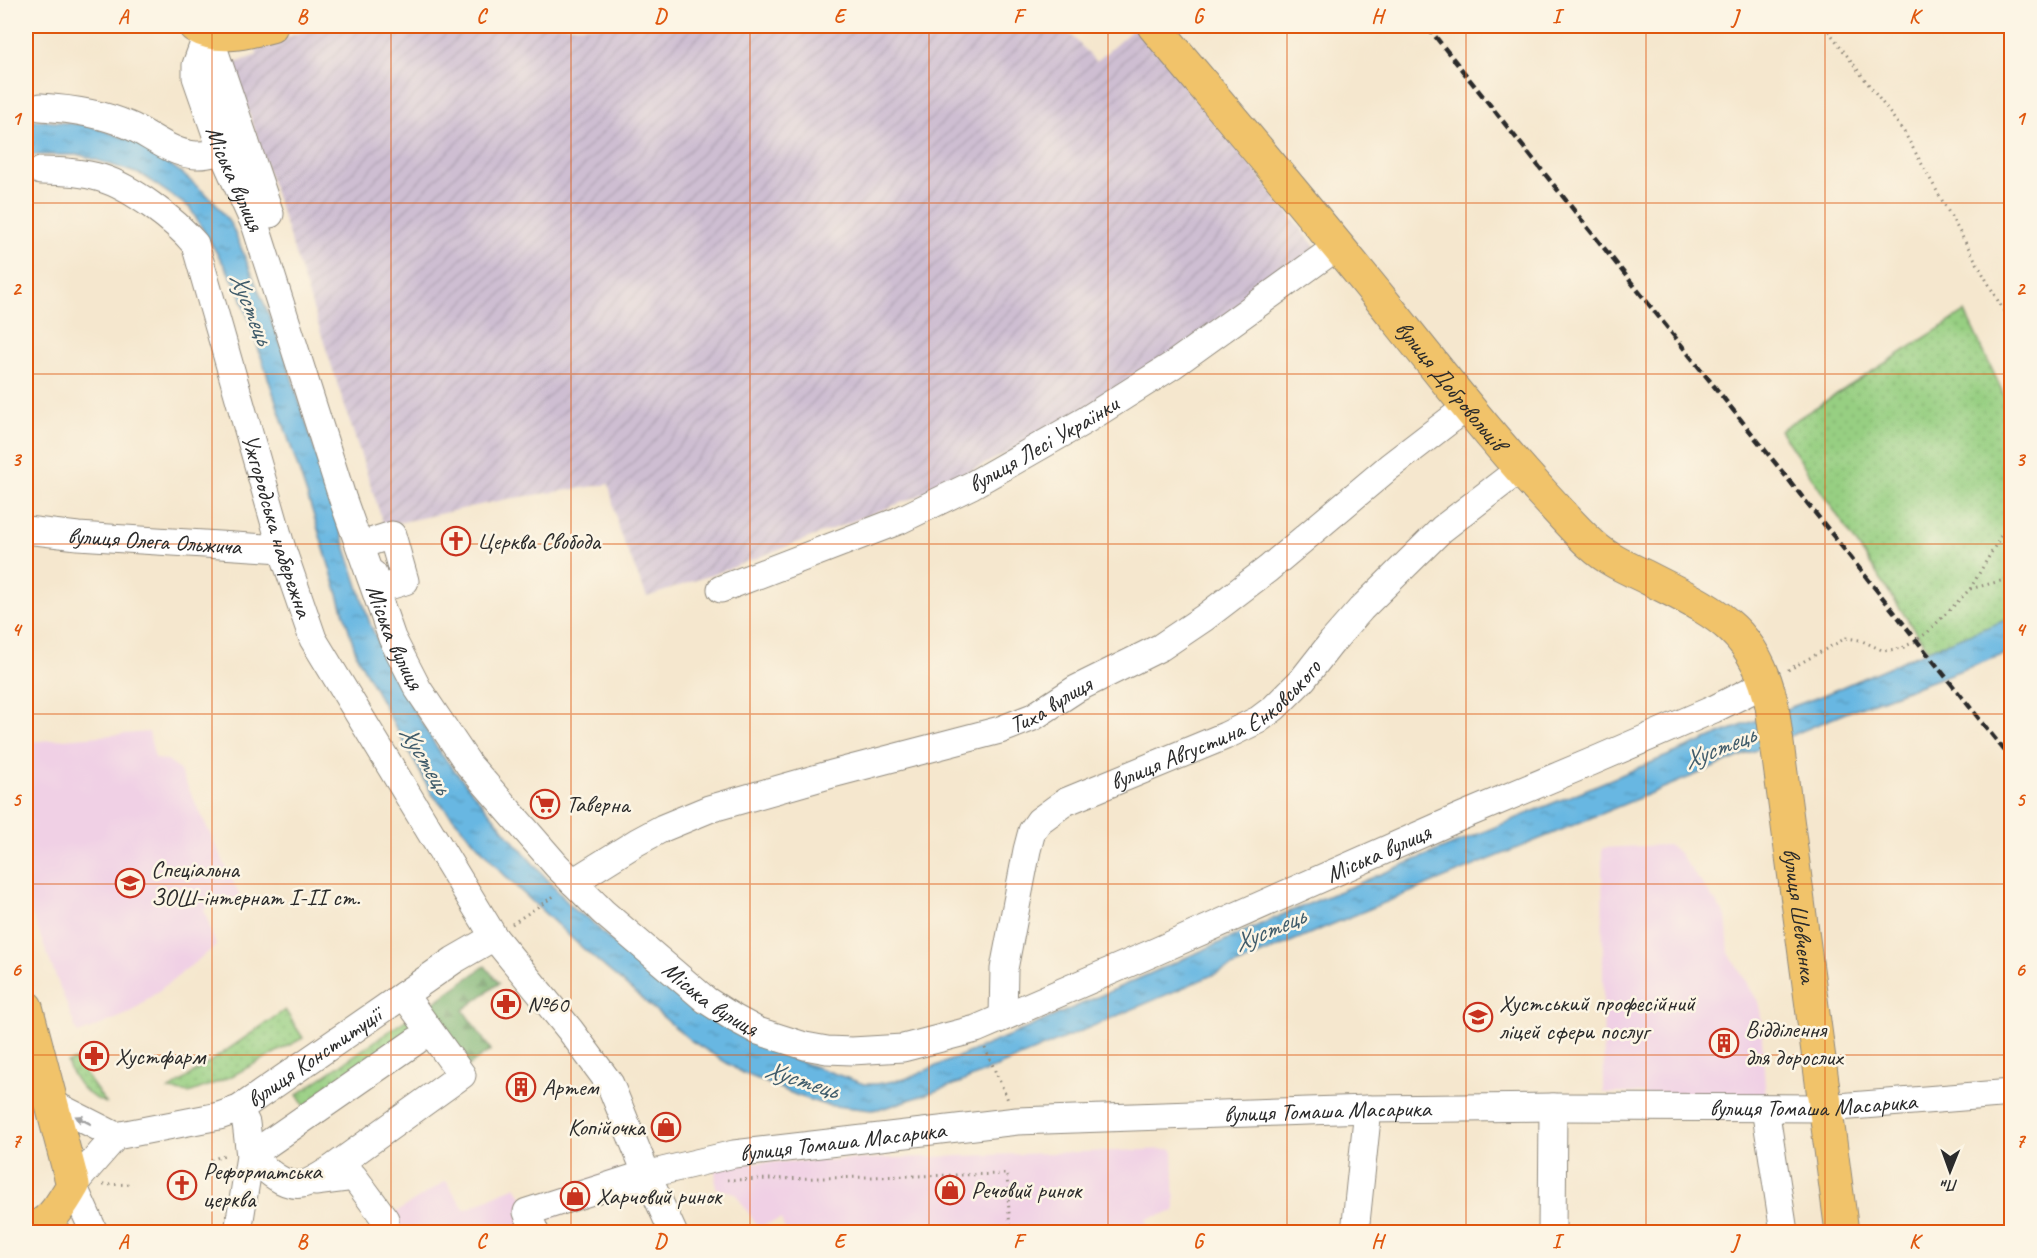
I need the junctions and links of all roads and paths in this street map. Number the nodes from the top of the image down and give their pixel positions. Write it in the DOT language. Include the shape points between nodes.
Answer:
graph roads {
  1 [pos="272,26"];
  2 [pos="1154,26"];
  3 [pos="1825,26"];
  4 [pos="201,29"];
  5 [pos="41,107"];
  6 [pos="233,145"];
  7 [pos="41,171"];
  8 [pos="1338,246"];
  9 [pos="2012,326"];
  10 [pos="1467,407"];
  11 [pos="1520,469"];
  12 [pos="2012,517"];
  13 [pos="26,530"];
  14 [pos="364,544"];
  15 [pos="282,549"];
  16 [pos="2012,578"];
  17 [pos="721,589"];
  18 [pos="1970,590"];
  19 [pos="1769,695"];
  20 [pos="564,888"];
  21 [pos="502,931"];
  22 [pos="404,995"];
  23 [pos="26,1007"];
  24 [pos="1003,1017"];
  25 [pos="416,1041"];
  26 [pos="985,1047"];
  27 [pos="998,1075"];
  28 [pos="2012,1093"];
  29 [pos="51,1103"];
  30 [pos="1553,1107"];
  31 [pos="1765,1108"];
  32 [pos="1826,1108"];
  33 [pos="239,1109"];
  34 [pos="1368,1109"];
  35 [pos="116,1136"];
  36 [pos="250,1156"];
  37 [pos="647,1175"];
  38 [pos="725,1180"];
  39 [pos="307,1183"];
  40 [pos="133,1184"];
  41 [pos="84,1185"];
  42 [pos="385,1219"];
  43 [pos="26,1232"];
  44 [pos="94,1233"];
  45 [pos="238,1233"];
  46 [pos="535,1233"];
  47 [pos="656,1233"];
  48 [pos="674,1233"];
  49 [pos="1010,1233"];
  50 [pos="1354,1233"];
  51 [pos="1552,1233"];
  52 [pos="1784,1233"];
  53 [pos="1842,1233"];
  1 -- 4 [label="main road" via="224,34"];
  2 -- 8 [label="main road, вулиця Добровольців"];
  3 -- 9 [label="path" via="1904,132"];
  4 -- 6 [label="street, Міська вулиця" via="196,77"];
  5 -- 6 [label="street" via="114,119 181,153 206,155"];
  6 -- 14 [label="street, Міська вулиця" via="337,479"];
  6 -- 14 [label="street" via="275,227 354,484"];
  7 -- 15 [label="street, Ужгородська набережна" via="103,178 126,189 182,228 195,244"];
  8 -- 10 [label="main road, вулиця Добровольців"];
  8 -- 17 [label="street, вулиця Лесі Українки" via="1173,365 972,485 898,521"];
  10 -- 11 [label="main road, вулиця Добровольців"];
  10 -- 20 [label="street, Тиха вулиця" via="1204,618 1161,647 1076,689 1034,717 991,733 709,809 663,828"];
  11 -- 19 [label="main road, вулиця Добровольців" via="1598,551 1731,626 1747,644"];
  11 -- 24 [label="street, вулиця Августина Єнковського" via="1442,529 1361,609 1303,679 1258,720 1065,802 1038,821 1027,850 1004,969"];
  12 -- 18 [label="path"];
  13 -- 15 [label="street, вулиця Олега Ольжича"];
  14 -- 20 [label="street, Міська вулиця" via="392,638 405,664 447,734 536,844"];
  15 -- 21 [label="street, Ужгородська набережна" via="313,639"];
  16 -- 18 [label="path"];
  18 -- 19 [label="path" via="1914,642 1884,651 1860,639 1846,638"];
  19 -- 24 [label="street, Міська вулиця" via="1642,740"];
  19 -- 32 [label="main road, вулиця Шевченка"];
  20 -- 21 [label="path"];
  20 -- 24 [label="street, Міська вулиця" via="603,912 706,1000 779,1039 827,1050 903,1048 975,1029"];
  21 -- 22 [label="street, вулиця Конституції"];
  21 -- 37 [label="street, Ужгородська набережна" via="610,1084"];
  22 -- 33 [label="street, вулиця Конституції"];
  22 -- 39 [label="street" via="462,1075"];
  23 -- 29 [label="main road"];
  25 -- 36 [label="street"];
  26 -- 27 [label="path"];
  28 -- 32 [label="street, вулиця Томаша Масарика"];
  35 -- 29 [label="street, one-way"];
  29 -- 41 [label="main road"];
  30 -- 31 [label="street, вулиця Томаша Масарика"];
  30 -- 34 [label="street, вулиця Томаша Масарика"];
  30 -- 51 [label="street"];
  31 -- 32 [label="street, вулиця Томаша Масарика"];
  31 -- 52 [label="street"];
  32 -- 53 [label="main road, вулиця Шевченка"];
  33 -- 35 [label="street, вулиця Конституції"];
  33 -- 36 [label="street" via="246,1123"];
  34 -- 37 [label="street, вулиця Томаша Масарика" via="1017,1121 734,1154"];
  34 -- 50 [label="street"];
  35 -- 41 [label="street"];
  36 -- 39 [label="street" via="279,1179 295,1185"];
  36 -- 45 [label="street"];
  37 -- 46 [label="street, вулиця Томаша Масарика" via="527,1212"];
  37 -- 47 [label="street"];
  37 -- 48 [label="street"];
  38 -- 49 [label="path" via="1007,1174"];
  39 -- 42 [label="street" via="354,1178"];
  40 -- 41 [label="path"];
  41 -- 43 [label="main road" via="51,1219"];
  41 -- 44 [label="street"];
}
